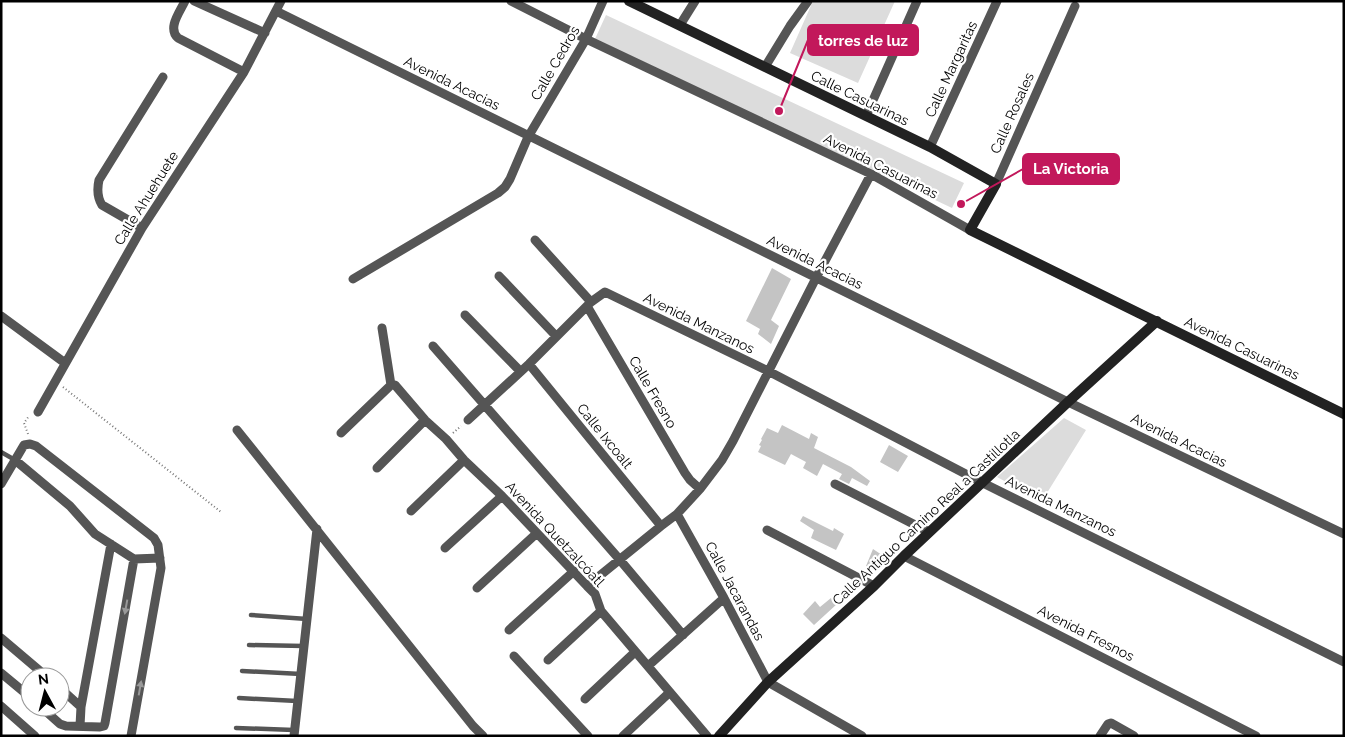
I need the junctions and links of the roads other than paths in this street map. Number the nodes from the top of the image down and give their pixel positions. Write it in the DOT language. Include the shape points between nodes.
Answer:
graph roads {
  1 [pos="185,1"];
  2 [pos="194,1"];
  3 [pos="281,1"];
  4 [pos="511,1"];
  5 [pos="603,1"];
  6 [pos="629,1"];
  7 [pos="695,1"];
  8 [pos="808,1"];
  9 [pos="917,1"];
  10 [pos="997,1"];
  11 [pos="1075,6"];
  12 [pos="276,11"];
  13 [pos="680,25"];
  14 [pos="265,33"];
  15 [pos="586,39"];
  16 [pos="765,67"];
  17 [pos="244,72"];
  18 [pos="163,77"];
  19 [pos="866,116"];
  20 [pos="528,137"];
  21 [pos="930,147"];
  22 [pos="871,174"];
  23 [pos="996,184"];
  24 [pos="142,228"];
  25 [pos="970,230"];
  26 [pos="535,240"];
  27 [pos="498,276"];
  28 [pos="816,278"];
  29 [pos="353,279"];
  30 [pos="589,304"];
  31 [pos="465,315"];
  32 [pos="1,316"];
  33 [pos="1156,321"];
  34 [pos="382,328"];
  35 [pos="556,336"];
  36 [pos="433,346"];
  37 [pos="65,362"];
  38 [pos="529,364"];
  39 [pos="520,371"];
  40 [pos="768,371"];
  41 [pos="391,385"];
  42 [pos="1068,402"];
  43 [pos="485,404"];
  44 [pos="38,412"];
  45 [pos="1344,414"];
  46 [pos="425,420"];
  47 [pos="468,420"];
  48 [pos="237,430"];
  49 [pos="341,433"];
  50 [pos="1,452"];
  51 [pos="15,460"];
  52 [pos="464,460"];
  53 [pos="377,468"];
  54 [pos="983,483"];
  55 [pos="1,484"];
  56 [pos="835,484"];
  57 [pos="700,489"];
  58 [pos="502,496"];
  59 [pos="411,511"];
  60 [pos="677,514"];
  61 [pos="661,526"];
  62 [pos="317,529"];
  63 [pos="767,530"];
  64 [pos="929,532"];
  65 [pos="537,533"];
  66 [pos="1344,534"];
  67 [pos="111,544"];
  68 [pos="445,548"];
  69 [pos="904,556"];
  70 [pos="160,558"];
  71 [pos="134,559"];
  72 [pos="620,560"];
  73 [pos="574,571"];
  74 [pos="587,586"];
  75 [pos="874,586"];
  76 [pos="477,588"];
  77 [pos="724,598"];
  78 [pos="601,611"];
  79 [pos="251,615"];
  80 [pos="307,619"];
  81 [pos="509,630"];
  82 [pos="683,635"];
  83 [pos="1,638"];
  84 [pos="248,645"];
  85 [pos="304,646"];
  86 [pos="635,652"];
  87 [pos="514,656"];
  88 [pos="548,660"];
  89 [pos="1344,662"];
  90 [pos="648,666"];
  91 [pos="35,667"];
  92 [pos="1,672"];
  93 [pos="242,672"];
  94 [pos="301,674"];
  95 [pos="768,682"];
  96 [pos="20,688"];
  97 [pos="670,692"];
  98 [pos="70,697"];
  99 [pos="239,698"];
  100 [pos="585,699"];
  101 [pos="298,701"];
  102 [pos="1,706"];
  103 [pos="81,707"];
  104 [pos="52,717"];
  105 [pos="80,726"];
  106 [pos="236,728"];
  107 [pos="295,733"];
  108 [pos="724,734"];
  109 [pos="482,735"];
  110 [pos="35,736"];
  111 [pos="131,736"];
  112 [pos="588,736"];
  113 [pos="623,736"];
  114 [pos="707,736"];
  115 [pos="862,736"];
  116 [pos="1100,736"];
  117 [pos="1134,736"];
  118 [pos="1256,736"];
  1 -- 17 [label="street" via="173,26 175,36"];
  2 -- 14 [label="street"];
  3 -- 12 [label="street, Calle Ahuehuete"];
  4 -- 15 [label="street, Avenida Casuarinas"];
  5 -- 15 [label="street, Calle Cedros"];
  6 -- 13 [label="street, Calle Casuarinas"];
  7 -- 13 [label="street"];
  8 -- 16 [label="street"];
  9 -- 19 [label="street"];
  10 -- 21 [label="street, Calle Margaritas"];
  11 -- 23 [label="street, Calle Rosales"];
  12 -- 14 [label="street, Calle Ahuehuete"];
  12 -- 20 [label="street, Avenida Acacias"];
  13 -- 16 [label="street, Calle Casuarinas"];
  14 -- 17 [label="street, Calle Ahuehuete"];
  15 -- 20 [label="street, Calle Cedros"];
  15 -- 22 [label="street, Avenida Casuarinas"];
  16 -- 19 [label="street, Calle Casuarinas"];
  17 -- 24 [label="street, Calle Ahuehuete"];
  18 -- 24 [label="street" via="97,187 102,204"];
  19 -- 21 [label="street, Calle Casuarinas"];
  20 -- 28 [label="street, Avenida Acacias"];
  20 -- 29 [label="street, Calle Cedros" via="505,188"];
  21 -- 23 [label="street, Calle Casuarinas"];
  22 -- 25 [label="street, Avenida Casuarinas"];
  22 -- 28 [label="street"];
  23 -- 25 [label="street, Calle Rosales"];
  24 -- 37 [label="street, Calle Ahuehuete"];
  25 -- 33 [label="street, Avenida Casuarinas"];
  26 -- 30 [label="street, Calle Fresno"];
  27 -- 35 [label="street"];
  28 -- 40 [label="street"];
  28 -- 42 [label="street, Avenida Acacias"];
  30 -- 35 [label="street"];
  30 -- 40 [label="street, Avenida Manzanos" via="605,292"];
  30 -- 57 [label="street, Calle Fresno" via="684,473"];
  31 -- 39 [label="street"];
  32 -- 37 [label="street"];
  33 -- 42 [label="street, Calle Antiguo Camino Real a Castillotla"];
  33 -- 45 [label="street, Avenida Casuarinas"];
  34 -- 41 [label="street"];
  35 -- 38 [label="street"];
  36 -- 43 [label="street"];
  37 -- 44 [label="street, Calle Ahuehuete"];
  38 -- 39 [label="street"];
  38 -- 61 [label="street, Calle Ixcoalt"];
  39 -- 43 [label="street"];
  40 -- 54 [label="street, Avenida Manzanos"];
  40 -- 57 [label="street" via="726,454"];
  41 -- 46 [label="street, Avenida Quetzalcóatl" via="395,385"];
  41 -- 49 [label="street"];
  42 -- 54 [label="street, Calle Antiguo Camino Real a Castillotla"];
  42 -- 66 [label="street, Avenida Acacias"];
  43 -- 47 [label="street"];
  43 -- 72 [label="street"];
  46 -- 52 [label="street, Avenida Quetzalcóatl"];
  46 -- 53 [label="street"];
  48 -- 62 [label="street"];
  50 -- 51 [label="lane"];
  51 -- 55 [label="street"];
  51 -- 67 [label="street" via="70,506 95,534"];
  51 -- 70 [label="street" via="24,445 36,446 154,538"];
  52 -- 58 [label="street, Avenida Quetzalcóatl"];
  52 -- 59 [label="street"];
  54 -- 64 [label="street, Calle Antiguo Camino Real a Castillotla"];
  54 -- 89 [label="street, Avenida Manzanos"];
  56 -- 64 [label="street"];
  57 -- 60 [label="street"];
  58 -- 65 [label="street, Avenida Quetzalcóatl"];
  58 -- 68 [label="street"];
  60 -- 61 [label="street"];
  60 -- 77 [label="street, Calle Jacarandas"];
  61 -- 72 [label="street"];
  62 -- 80 [label="street"];
  62 -- 109 [label="street"];
  63 -- 75 [label="street"];
  64 -- 69 [label="street, Calle Antiguo Camino Real a Castillotla"];
  65 -- 73 [label="street, Avenida Quetzalcóatl"];
  65 -- 76 [label="street"];
  67 -- 71 [label="street"];
  67 -- 103 [label="street"];
  69 -- 75 [label="street, Calle Antiguo Camino Real a Castillotla"];
  69 -- 118 [label="street, Avenida Fresnos"];
  70 -- 71 [label="street"];
  111 -- 70 [label="street, one-way" via="161,568"];
  71 -- 105 [label="street, one-way" via="104,726"];
  72 -- 74 [label="street"];
  72 -- 82 [label="street"];
  73 -- 74 [label="street, Avenida Quetzalcóatl"];
  73 -- 81 [label="street"];
  74 -- 78 [label="street, Avenida Quetzalcóatl" via="595,594"];
  75 -- 95 [label="street, Calle Antiguo Camino Real a Castillotla"];
  77 -- 82 [label="street"];
  77 -- 95 [label="street, Calle Jacarandas"];
  78 -- 86 [label="street, Avenida Quetzalcóatl"];
  78 -- 88 [label="street"];
  79 -- 80 [label="lane"];
  80 -- 85 [label="street"];
  82 -- 90 [label="street"];
  83 -- 91 [label="street"];
  84 -- 85 [label="lane"];
  85 -- 94 [label="street"];
  86 -- 90 [label="street, Avenida Quetzalcóatl"];
  86 -- 100 [label="street"];
  87 -- 112 [label="street"];
  90 -- 97 [label="street, Avenida Quetzalcóatl"];
  92 -- 96 [label="street"];
  93 -- 94 [label="lane"];
  94 -- 101 [label="street"];
  95 -- 108 [label="street, Calle Antiguo Camino Real a Castillotla"];
  95 -- 115 [label="street"];
  97 -- 113 [label="street"];
  97 -- 114 [label="street, Avenida Quetzalcóatl"];
  98 -- 103 [label="street"];
  99 -- 101 [label="lane"];
  101 -- 107 [label="street"];
  102 -- 110 [label="street"];
  103 -- 105 [label="street"];
  104 -- 105 [label="street" via="66,726"];
  106 -- 107 [label="lane"];
  116 -- 117 [label="street" via="1111,723"];
}
